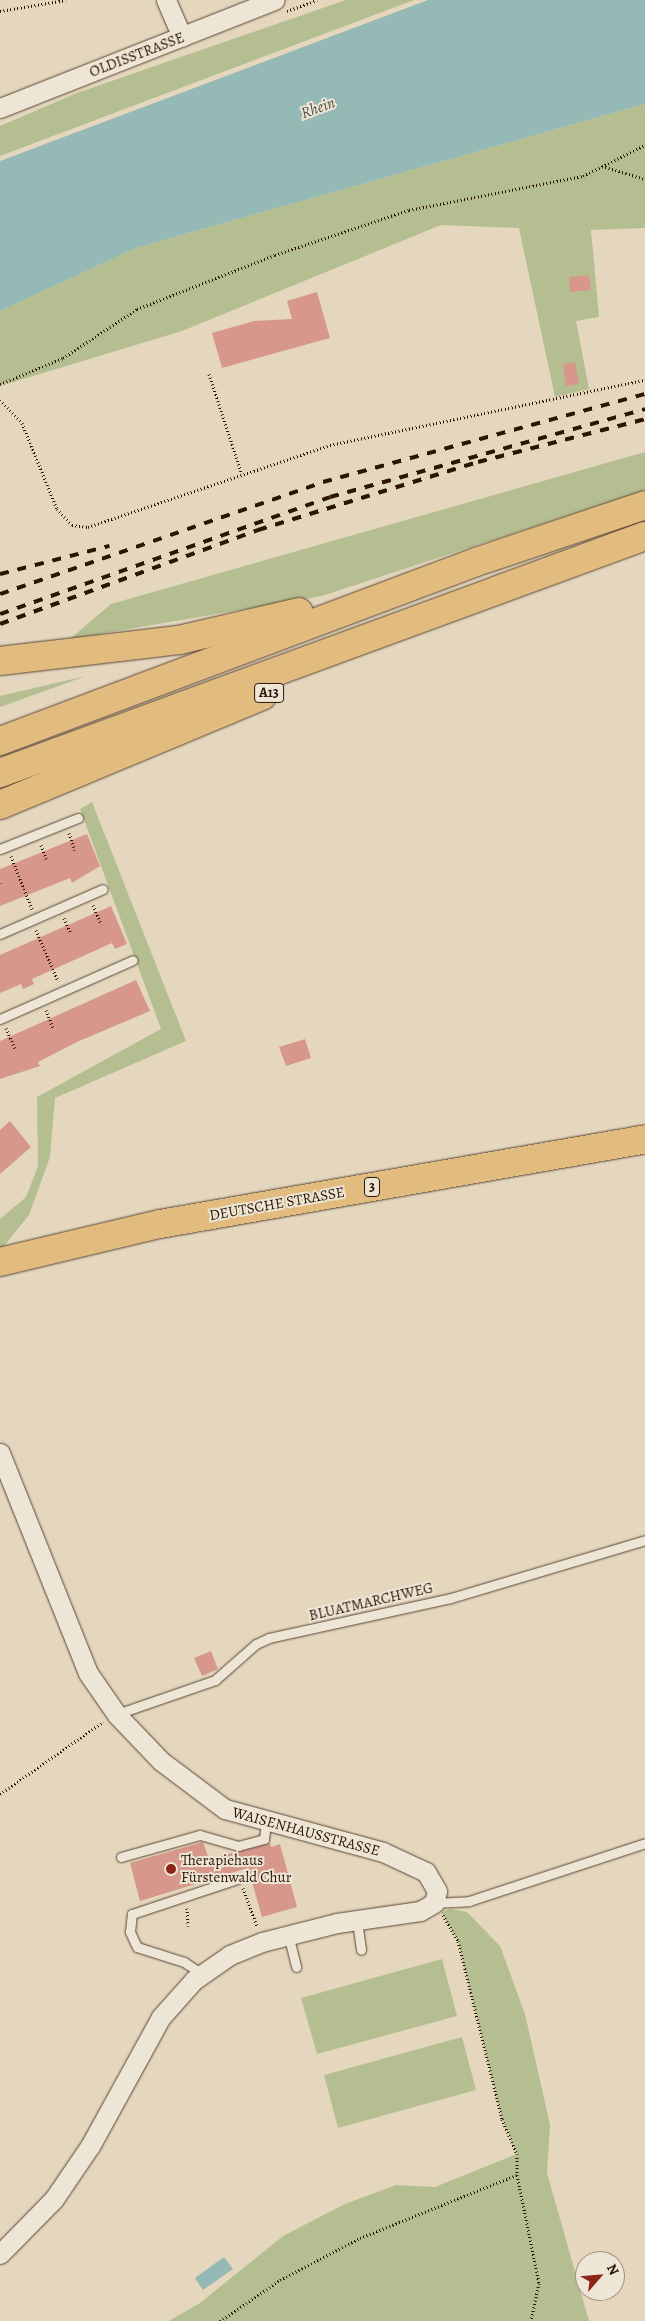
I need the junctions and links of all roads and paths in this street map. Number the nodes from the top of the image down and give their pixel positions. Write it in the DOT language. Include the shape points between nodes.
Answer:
graph roads {
  1 [pos="66,0"];
  2 [pos="166,0"];
  3 [pos="274,0"];
  4 [pos="0,11"];
  5 [pos="182,37"];
  6 [pos="0,108"];
  7 [pos="645,145"];
  8 [pos="602,166"];
  9 [pos="645,179"];
  10 [pos="209,374"];
  11 [pos="645,380"];
  12 [pos="0,384"];
  13 [pos="0,400"];
  14 [pos="241,472"];
  15 [pos="645,505"];
  16 [pos="645,536"];
  17 [pos="476,562"];
  18 [pos="534,573"];
  19 [pos="0,661"];
  20 [pos="0,741"];
  21 [pos="0,773"];
  22 [pos="0,805"];
  23 [pos="78,818"];
  24 [pos="65,824"];
  25 [pos="4,848"];
  26 [pos="76,850"];
  27 [pos="103,890"];
  28 [pos="89,896"];
  29 [pos="60,908"];
  30 [pos="34,919"];
  31 [pos="101,924"];
  32 [pos="0,934"];
  33 [pos="71,934"];
  34 [pos="133,960"];
  35 [pos="63,991"];
  36 [pos="42,1001"];
  37 [pos="1,1019"];
  38 [pos="53,1028"];
  39 [pos="15,1048"];
  40 [pos="645,1139"];
  41 [pos="0,1262"];
  42 [pos="0,1454"];
  43 [pos="645,1540"];
  44 [pos="117,1715"];
  45 [pos="0,1794"];
  46 [pos="266,1822"];
  47 [pos="645,1843"];
  48 [pos="121,1857"];
  49 [pos="237,1879"];
  50 [pos="434,1902"];
  51 [pos="254,1915"];
  52 [pos="357,1921"];
  53 [pos="288,1934"];
  54 [pos="361,1950"];
  55 [pos="296,1967"];
  56 [pos="202,1974"];
  57 [pos="517,2176"];
  58 [pos="0,2254"];
  59 [pos="220,2321"];
  60 [pos="531,2321"];
  1 -- 4 [label="path"];
  2 -- 5 [label="street"];
  3 -- 5 [label="street, OLDISSTRASSE"];
  5 -- 6 [label="street, OLDISSTRASSE"];
  7 -- 8 [label="path"];
  8 -- 9 [label="path"];
  8 -- 12 [label="path" via="583,176 410,210 275,254 137,309 63,358"];
  10 -- 14 [label="path"];
  11 -- 14 [label="path" via="370,435"];
  13 -- 14 [label="path" via="22,423 57,509 72,524 106,524"];
  15 -- 17 [label="main road"];
  16 -- 18 [label="main road, A13"];
  17 -- 19 [label="main road" via="382,583 277,620 212,634"];
  17 -- 20 [label="main road"];
  18 -- 21 [label="main road, A13"];
  18 -- 22 [label="main road, A13" via="416,632"];
  23 -- 24 [label="lane"];
  24 -- 25 [label="lane"];
  24 -- 26 [label="path"];
  25 -- 30 [label="path"];
  27 -- 28 [label="lane"];
  28 -- 29 [label="lane"];
  28 -- 31 [label="path"];
  29 -- 30 [label="lane"];
  29 -- 33 [label="path"];
  30 -- 32 [label="lane"];
  30 -- 35 [label="path"];
  34 -- 35 [label="lane"];
  35 -- 36 [label="lane"];
  36 -- 37 [label="lane"];
  36 -- 38 [label="path"];
  37 -- 39 [label="path"];
  40 -- 41 [label="main road, DEUTSCHE STRASSE / 3" via="152,1225"];
  42 -- 44 [label="street, WAISENHAUSSTRASSE" via="81,1657"];
  43 -- 44 [label="lane, BLUATMARCHWEG" via="451,1598 269,1638 215,1680"];
  44 -- 45 [label="path"];
  44 -- 46 [label="street, WAISENHAUSSTRASSE" via="161,1761 202,1795 236,1814"];
  46 -- 48 [label="lane" via="264,1838 238,1846 200,1835"];
  46 -- 50 [label="street, WAISENHAUSSTRASSE" via="402,1860 431,1878 437,1891"];
  47 -- 50 [label="lane" via="469,1901"];
  49 -- 51 [label="path"];
  49 -- 56 [label="lane" via="132,1914 130,1932 137,1947 184,1962"];
  50 -- 52 [label="street" via="414,1912"];
  50 -- 57 [label="path" via="458,1941 502,2119 517,2154"];
  52 -- 53 [label="street"];
  52 -- 54 [label="lane"];
  53 -- 55 [label="lane"];
  53 -- 56 [label="street" via="243,1949"];
  56 -- 58 [label="street" via="161,2017 90,2146 54,2199"];
  57 -- 59 [label="path" via="360,2238 280,2280"];
  57 -- 60 [label="path" via="540,2282"];
}
